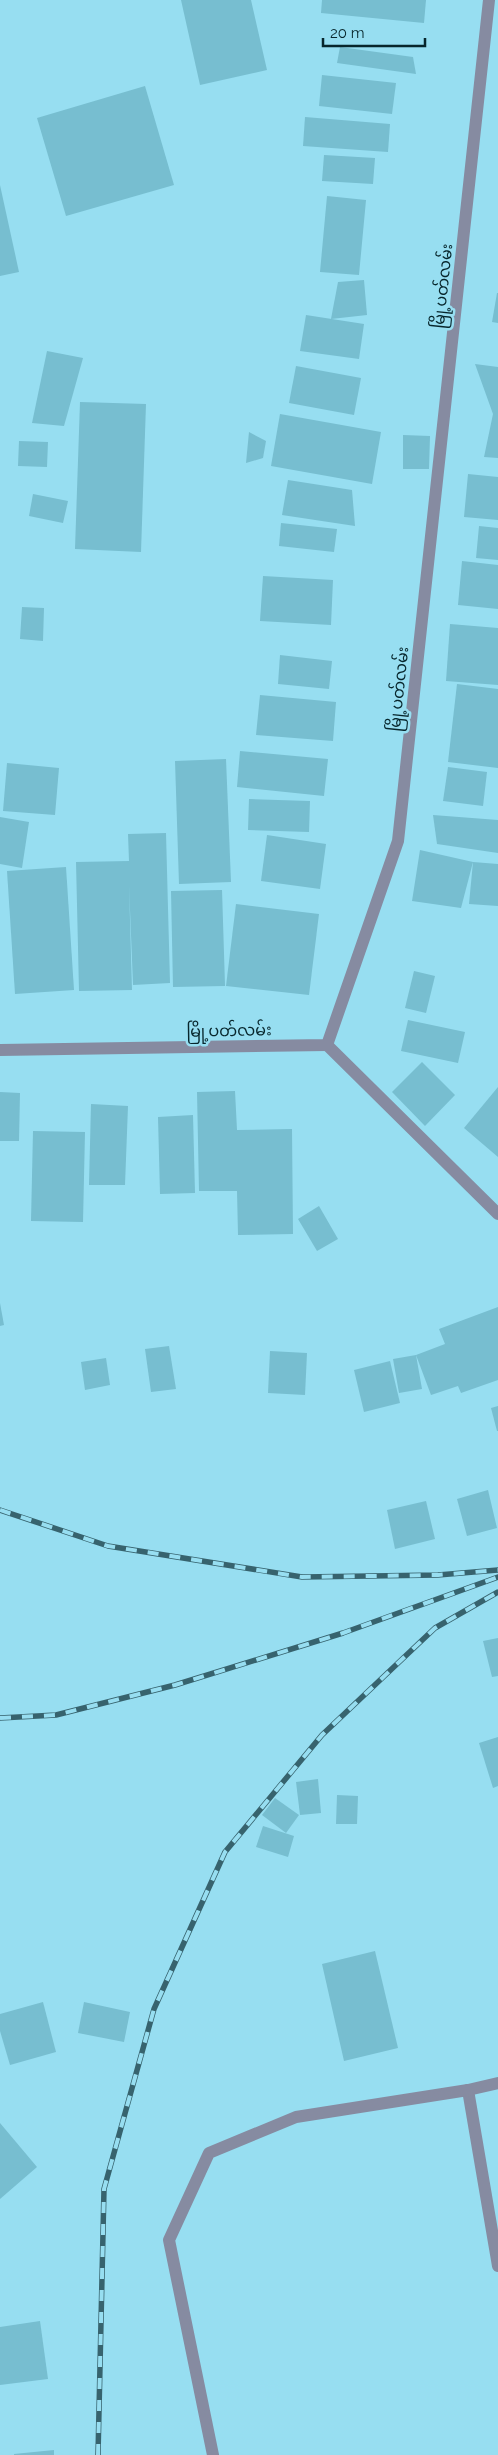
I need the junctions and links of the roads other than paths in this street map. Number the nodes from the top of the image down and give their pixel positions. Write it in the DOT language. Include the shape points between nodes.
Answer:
graph roads {
  1 [pos="489,0"];
  2 [pos="328,1045"];
  3 [pos="0,1050"];
  4 [pos="498,1214"];
  5 [pos="498,2082"];
  6 [pos="468,2090"];
  7 [pos="498,2266"];
  8 [pos="213,2455"];
  1 -- 2 [label="street, မြို့ပတ်လမ်း" via="398,841"];
  2 -- 3 [label="street, မြို့ပတ်လမ်း"];
  2 -- 4 [label="street"];
  5 -- 6 [label="street"];
  6 -- 7 [label="street"];
  6 -- 8 [label="street" via="296,2117 209,2153 169,2240"];
}
